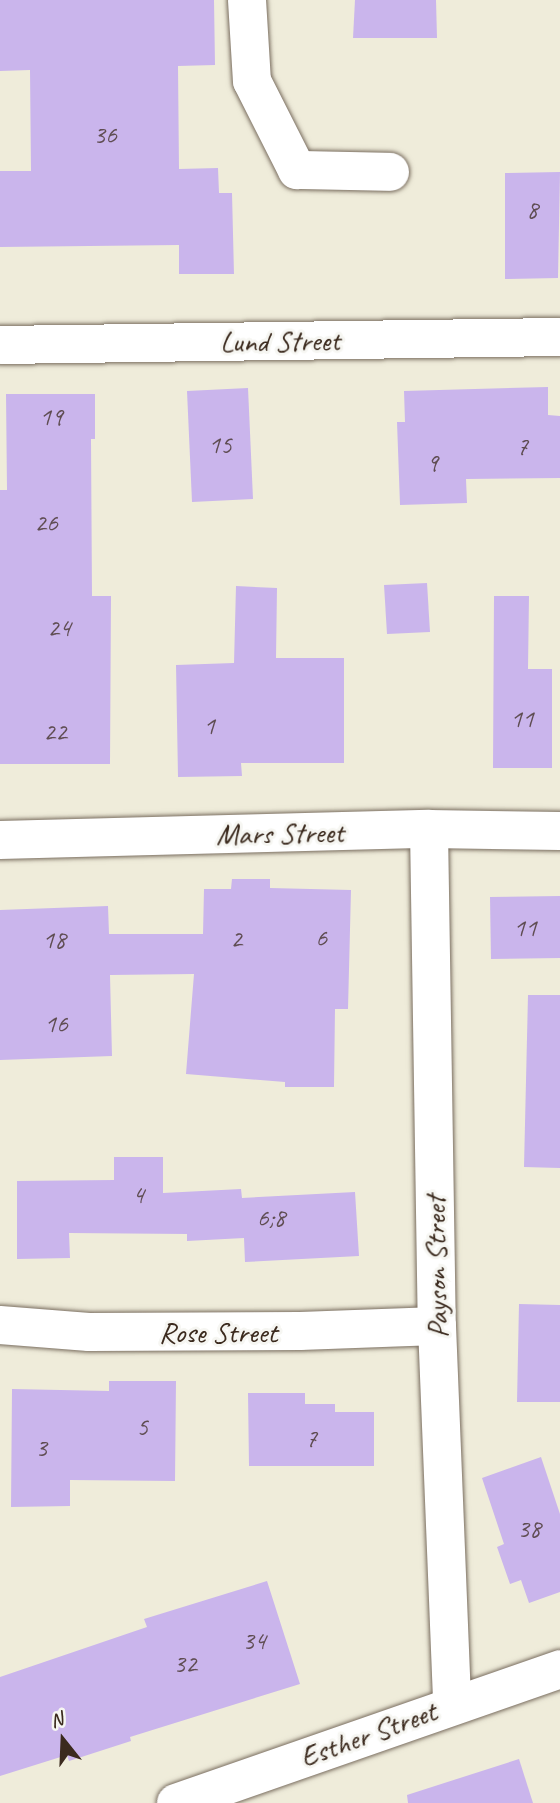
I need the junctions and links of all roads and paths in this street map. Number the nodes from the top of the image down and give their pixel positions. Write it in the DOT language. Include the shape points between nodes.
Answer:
graph roads {
  1 [pos="247,0"];
  2 [pos="390,172"];
  3 [pos="560,337"];
  4 [pos="0,345"];
  5 [pos="429,829"];
  6 [pos="560,831"];
  7 [pos="0,840"];
  8 [pos="0,1325"];
  9 [pos="437,1326"];
  10 [pos="560,1669"];
  11 [pos="452,1704"];
  12 [pos="176,1803"];
  1 -- 2 [label="street" via="252,81 297,170"];
  3 -- 4 [label="street, Lund Street"];
  5 -- 6 [label="street, Mars Street"];
  5 -- 7 [label="street, Mars Street"];
  5 -- 9 [label="street, Payson Street"];
  8 -- 9 [label="street, Rose Street" via="89,1332 300,1332"];
  9 -- 11 [label="street, Payson Street"];
  10 -- 11 [label="street, Esther Street"];
  11 -- 12 [label="street, Esther Street"];
}
